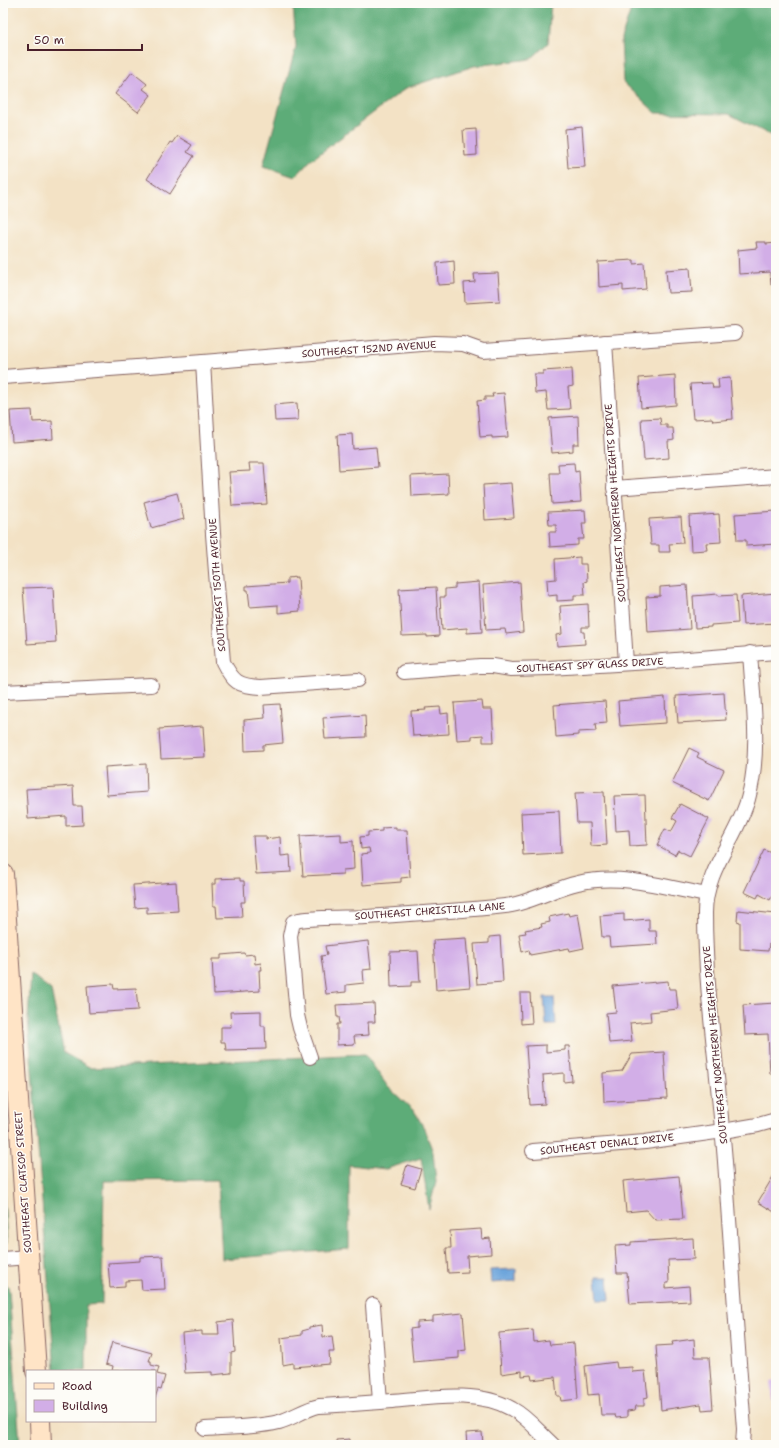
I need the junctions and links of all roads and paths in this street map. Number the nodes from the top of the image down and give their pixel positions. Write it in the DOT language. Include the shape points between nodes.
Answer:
graph roads {
  1 [pos="735,333"];
  2 [pos="605,342"];
  3 [pos="203,362"];
  4 [pos="3,377"];
  5 [pos="776,476"];
  6 [pos="614,488"];
  7 [pos="776,652"];
  8 [pos="750,653"];
  9 [pos="626,663"];
  10 [pos="404,672"];
  11 [pos="358,680"];
  12 [pos="151,685"];
  13 [pos="3,692"];
  14 [pos="3,874"];
  15 [pos="707,895"];
  16 [pos="310,1057"];
  17 [pos="776,1120"];
  18 [pos="723,1131"];
  19 [pos="533,1151"];
  20 [pos="28,1257"];
  21 [pos="3,1259"];
  22 [pos="373,1305"];
  23 [pos="36,1370"];
  24 [pos="380,1402"];
  25 [pos="40,1422"];
  26 [pos="205,1429"];
  27 [pos="41,1445"];
  28 [pos="553,1445"];
  29 [pos="744,1445"];
  1 -- 2 [label="street, SOUTHEAST 152ND AVENUE"];
  2 -- 3 [label="street, SOUTHEAST 152ND AVENUE" via="483,351 463,344 434,343"];
  2 -- 6 [label="street, SOUTHEAST NORTHERN HEIGHTS DRIVE"];
  3 -- 4 [label="street, SOUTHEAST 152ND AVENUE"];
  3 -- 11 [label="street, SOUTHEAST 150TH AVENUE" via="223,662 230,676 248,687"];
  5 -- 6 [label="street"];
  6 -- 9 [label="street, SOUTHEAST NORTHERN HEIGHTS DRIVE"];
  7 -- 8 [label="street, SOUTHEAST SPY GLASS DRIVE"];
  8 -- 9 [label="street, SOUTHEAST SPY GLASS DRIVE"];
  8 -- 15 [label="street, SOUTHEAST NORTHERN HEIGHTS DRIVE" via="755,720 753,779 747,801 714,872"];
  9 -- 10 [label="street, SOUTHEAST SPY GLASS DRIVE" via="530,669 480,666"];
  12 -- 13 [label="street"];
  14 -- 20 [label="street, SOUTHEAST CLATSOP STREET"];
  15 -- 16 [label="street, SOUTHEAST CHRISTILLA LANE" via="611,879 579,882 508,906 306,919 293,922 290,936 297,1015"];
  15 -- 18 [label="street, SOUTHEAST NORTHERN HEIGHTS DRIVE" via="707,956"];
  17 -- 18 [label="street, SOUTHEAST DENALI DRIVE"];
  18 -- 19 [label="street, SOUTHEAST DENALI DRIVE" via="645,1142"];
  18 -- 29 [label="street, SOUTHEAST NORTHERN HEIGHTS DRIVE"];
  20 -- 21 [label="street"];
  20 -- 23 [label="street, SOUTHEAST CLATSOP STREET"];
  22 -- 24 [label="street"];
  24 -- 26 [label="street" via="319,1406 263,1425"];
  24 -- 28 [label="street" via="446,1397 493,1401 512,1408 533,1424"];
  25 -- 27 [label="street"];
}
